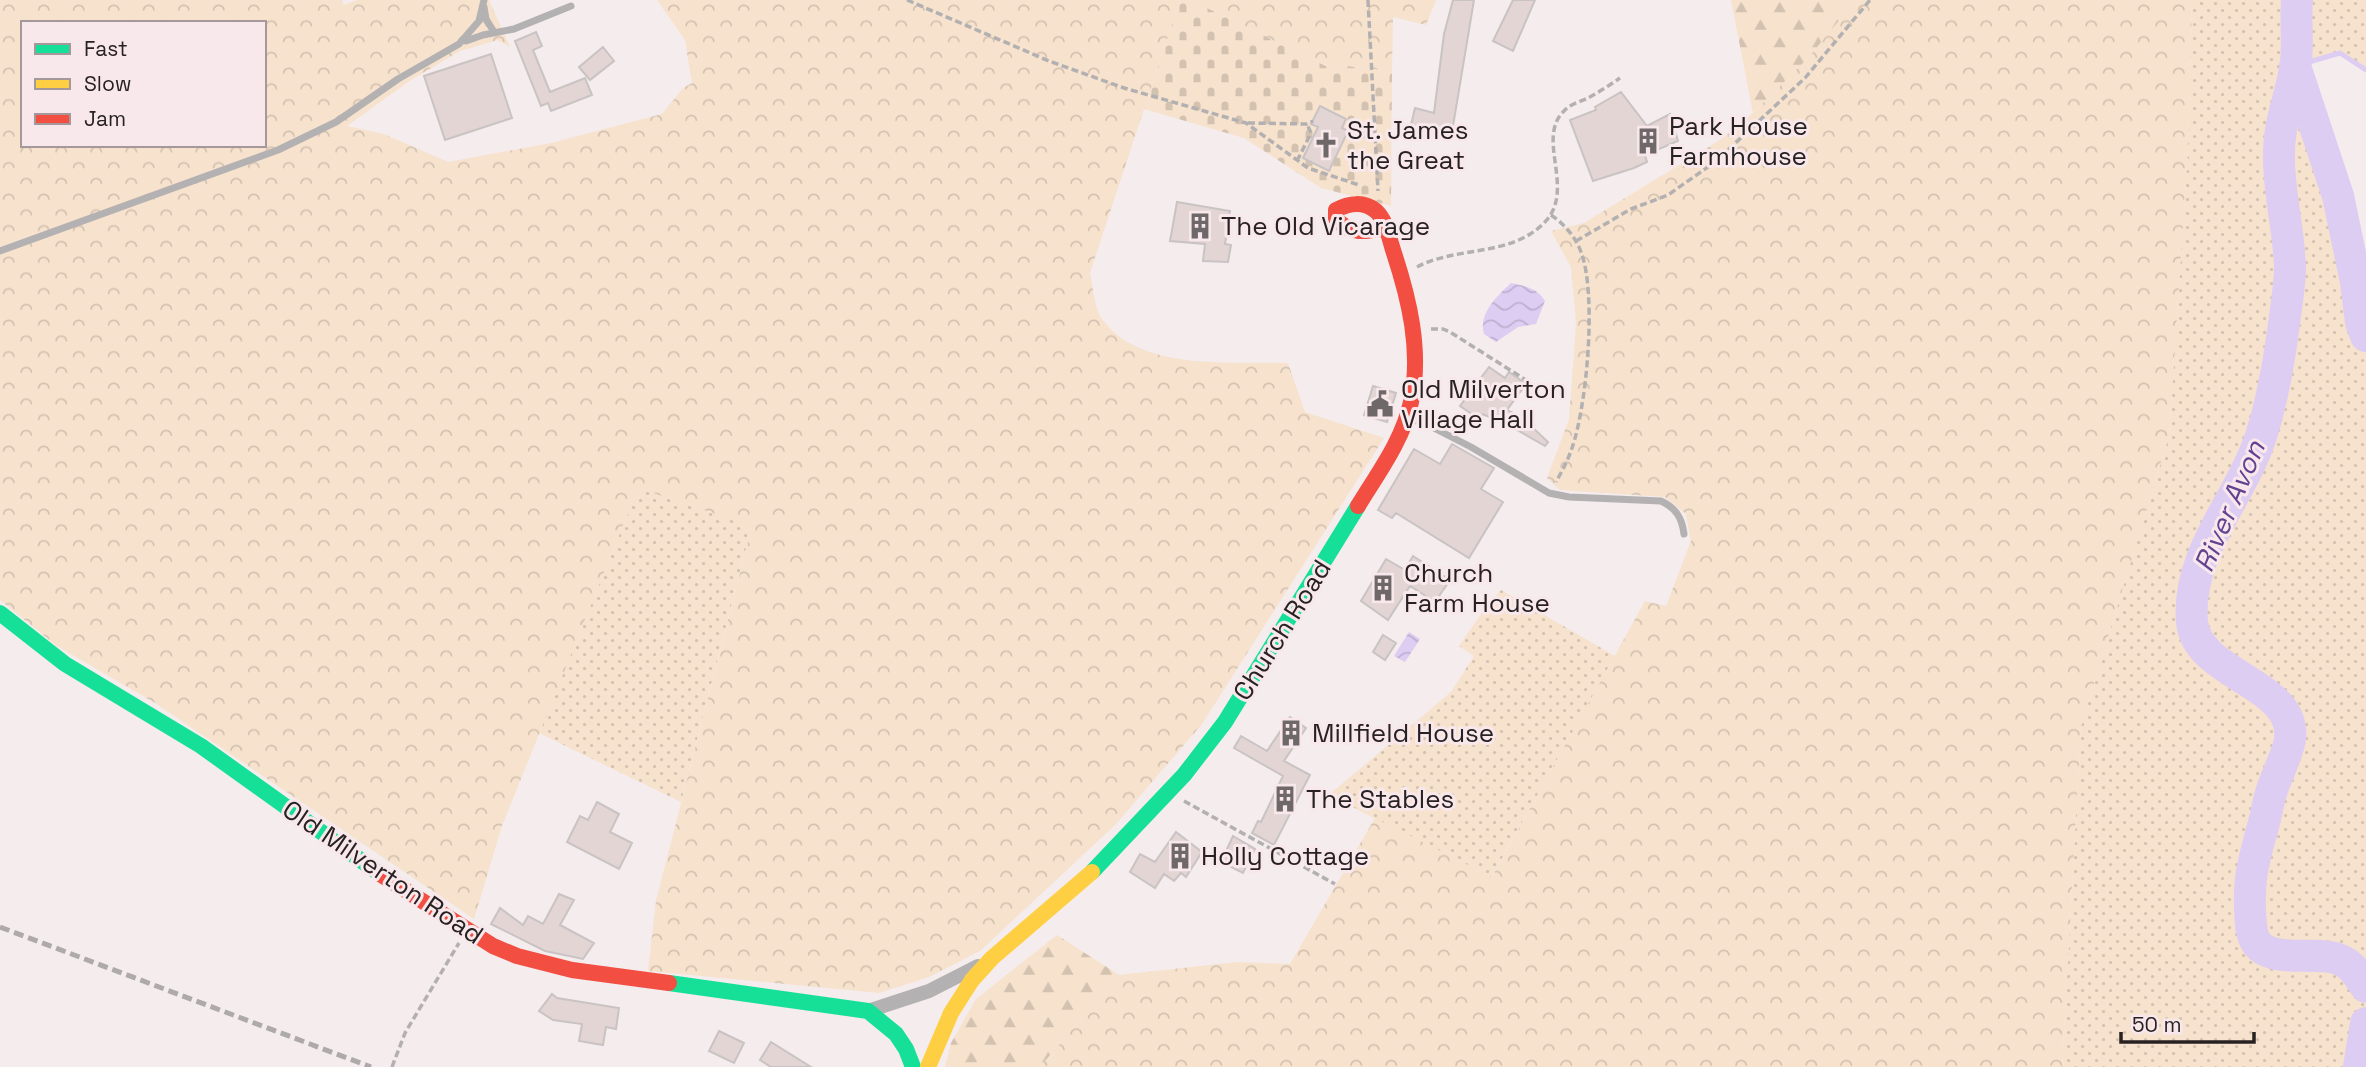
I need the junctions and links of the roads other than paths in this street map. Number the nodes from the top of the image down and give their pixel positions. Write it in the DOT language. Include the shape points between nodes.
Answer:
graph roads {
  1 [pos="484,1"];
  2 [pos="571,6"];
  3 [pos="494,32"];
  4 [pos="459,44"];
  5 [pos="1383,223"];
  6 [pos="0,251"];
  7 [pos="1406,417"];
  8 [pos="1684,534"];
  9 [pos="0,613"];
  10 [pos="992,958"];
  11 [pos="868,1011"];
  12 [pos="913,1067"];
  13 [pos="928,1067"];
  1 -- 3 [label="lane" via="486,19"];
  1 -- 4 [label="lane" via="479,21"];
  2 -- 3 [label="lane" via="514,29"];
  3 -- 4 [label="lane"];
  4 -- 6 [label="lane" via="312,135"];
  5 -- 7 [label="street, Church Road" via="1403,281 1413,341 1414,380"];
  7 -- 8 [label="lane" via="1552,494 1661,501 1679,514"];
  7 -- 10 [label="street, Church Road" via="1381,470 1206,748 1093,871"];
  9 -- 11 [label="street, Old Milverton Road" via="65,664 201,747 406,892 494,946 572,970"];
  10 -- 11 [label="street, Church Road" via="929,991"];
  10 -- 13 [label="street, Church Road" via="951,1013"];
  11 -- 12 [label="street, Old Milverton Road" via="895,1030"];
}
